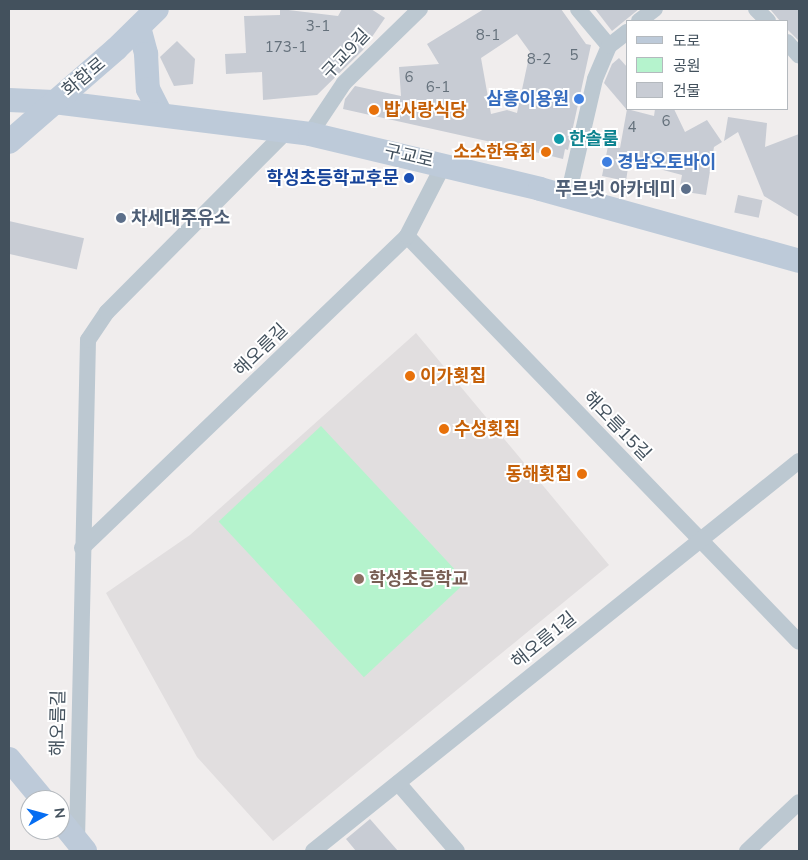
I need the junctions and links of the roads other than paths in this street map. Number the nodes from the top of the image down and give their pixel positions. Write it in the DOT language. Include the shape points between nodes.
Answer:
graph roads {
  1 [pos="157,9"];
  2 [pos="420,9"];
  3 [pos="578,9"];
  4 [pos="655,9"];
  5 [pos="756,9"];
  6 [pos="641,20"];
  7 [pos="767,20"];
  8 [pos="139,27"];
  9 [pos="626,33"];
  10 [pos="788,43"];
  11 [pos="609,46"];
  12 [pos="799,56"];
  13 [pos="9,100"];
  14 [pos="54,102"];
  15 [pos="161,115"];
  16 [pos="298,132"];
  17 [pos="9,142"];
  18 [pos="444,164"];
  19 [pos="568,196"];
  20 [pos="407,236"];
  21 [pos="799,261"];
  22 [pos="799,461"];
  23 [pos="699,541"];
  24 [pos="82,548"];
  25 [pos="799,642"];
  26 [pos="9,759"];
  27 [pos="398,783"];
  28 [pos="35,790"];
  29 [pos="799,802"];
  30 [pos="70,832"];
  31 [pos="81,846"];
  32 [pos="313,851"];
  33 [pos="457,851"];
  34 [pos="747,851"];
  1 -- 8 [label="main road, 화합로"];
  2 -- 16 [label="street, 구교9길"];
  3 -- 11 [label="street"];
  4 -- 6 [label="street"];
  5 -- 7 [label="street"];
  8 -- 14 [label="main road, 화합로"];
  8 -- 15 [label="main road" via="146,54 148,89"];
  9 -- 11 [label="street"];
  10 -- 12 [label="street"];
  11 -- 19 [label="street" via="594,79"];
  13 -- 14 [label="main road, 구교로"];
  14 -- 15 [label="main road, 구교로"];
  14 -- 17 [label="main road, 화합로"];
  15 -- 16 [label="main road, 구교로"];
  16 -- 18 [label="main road, 구교로"];
  16 -- 24 [label="street, 해오름길" via="107,312 88,340"];
  18 -- 19 [label="main road, 구교로"];
  18 -- 20 [label="street, 해오름길"];
  19 -- 21 [label="main road, 구교로"];
  20 -- 23 [label="street, 해오름15길"];
  20 -- 24 [label="street, 해오름길"];
  22 -- 23 [label="street, 해오름1길"];
  23 -- 25 [label="street, 해오름15길"];
  23 -- 27 [label="street, 해오름1길"];
  24 -- 31 [label="street, 해오름길"];
  26 -- 28 [label="main road"];
  27 -- 32 [label="street, 해오름1길"];
  27 -- 33 [label="street"];
  29 -- 34 [label="street"];
  30 -- 31 [label="main road"];
}
